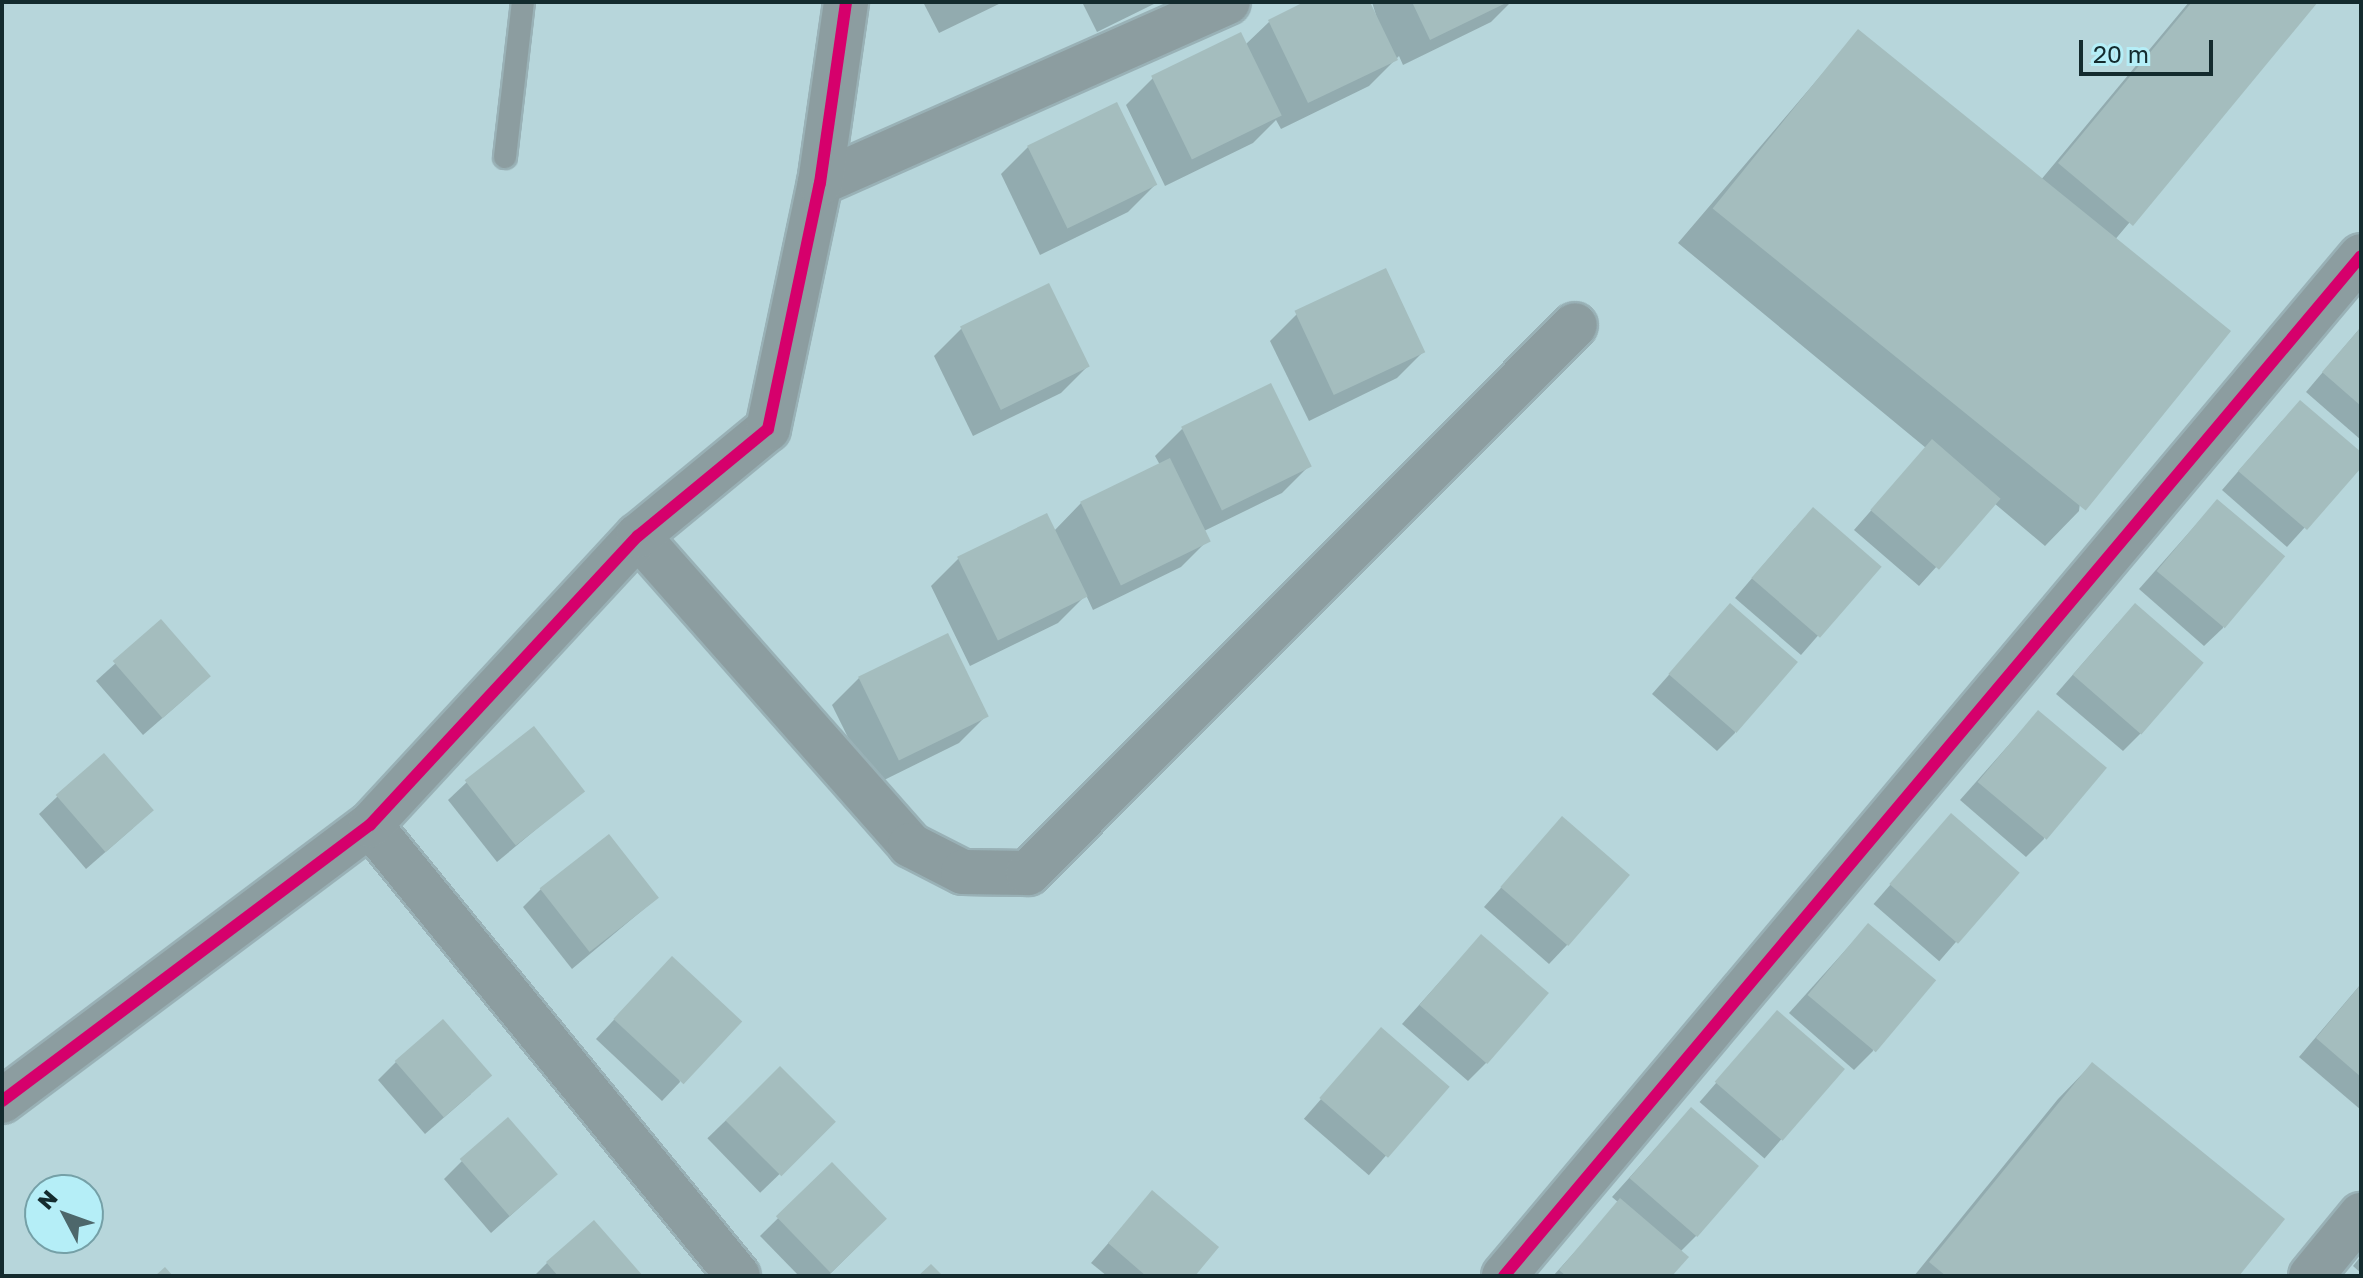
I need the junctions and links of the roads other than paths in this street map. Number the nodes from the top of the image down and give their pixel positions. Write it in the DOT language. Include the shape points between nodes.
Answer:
graph roads {
  1 [pos="523,2"];
  2 [pos="846,2"];
  3 [pos="1228,2"];
  4 [pos="505,157"];
  5 [pos="820,183"];
  6 [pos="2361,256"];
  7 [pos="1575,325"];
  8 [pos="638,536"];
  9 [pos="370,825"];
  10 [pos="2,1101"];
  11 [pos="2361,1215"];
  12 [pos="738,1276"];
  13 [pos="1504,1276"];
  14 [pos="2311,1276"];
  1 -- 4 [label="lane"];
  2 -- 5 [label="street"];
  3 -- 5 [label="street"];
  5 -- 8 [label="street" via="768,429"];
  6 -- 13 [label="street"];
  7 -- 8 [label="street" via="1028,873 963,872 910,845"];
  8 -- 9 [label="street"];
  9 -- 10 [label="street"];
  9 -- 12 [label="street"];
  11 -- 14 [label="street"];
}
